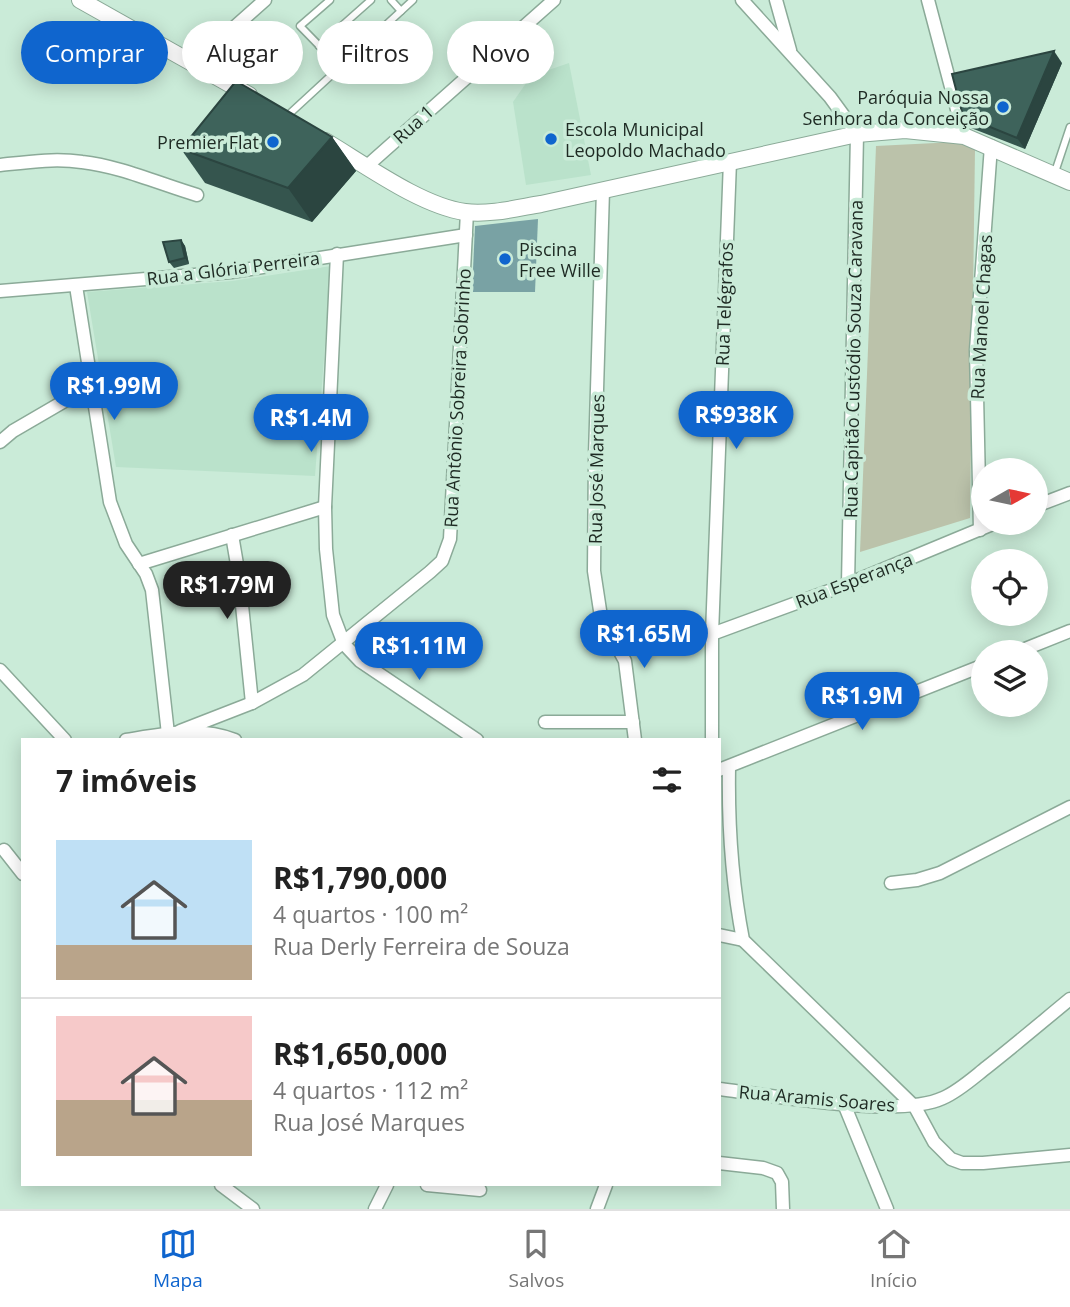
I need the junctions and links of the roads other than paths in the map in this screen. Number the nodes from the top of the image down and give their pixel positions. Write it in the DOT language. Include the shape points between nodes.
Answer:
graph roads {
  1 [pos="80,0"];
  2 [pos="330,0"];
  3 [pos="371,0"];
  4 [pos="391,0"];
  5 [pos="413,0"];
  6 [pos="554,0"];
  7 [pos="776,0"];
  8 [pos="928,0"];
  9 [pos="259,2"];
  10 [pos="745,4"];
  11 [pos="401,11"];
  12 [pos="239,21"];
  13 [pos="347,21"];
  14 [pos="390,21"];
  15 [pos="317,44"];
  16 [pos="790,52"];
  17 [pos="182,56"];
  18 [pos="229,84"];
  19 [pos="322,84"];
  20 [pos="286,118"];
  21 [pos="1070,127"];
  22 [pos="857,134"];
  23 [pos="964,136"];
  24 [pos="991,146"];
  25 [pos="730,161"];
  26 [pos="0,165"];
  27 [pos="367,166"];
  28 [pos="1054,175"];
  29 [pos="1070,182"];
  30 [pos="603,190"];
  31 [pos="197,195"];
  32 [pos="467,212"];
  33 [pos="466,235"];
  34 [pos="337,254"];
  35 [pos="76,286"];
  36 [pos="0,292"];
  37 [pos="92,385"];
  38 [pos="0,442"];
  39 [pos="978,458"];
  40 [pos="1070,493"];
  41 [pos="1048,501"];
  42 [pos="325,507"];
  43 [pos="971,533"];
  44 [pos="232,535"];
  45 [pos="139,564"];
  46 [pos="848,584"];
  47 [pos="1070,631"];
  48 [pos="712,634"];
  49 [pos="1048,640"];
  50 [pos="344,644"];
  51 [pos="0,670"];
  52 [pos="971,670"];
  53 [pos="252,703"];
  54 [pos="545,722"];
  55 [pos="633,722"];
  56 [pos="174,732"];
  57 [pos="63,738"];
  58 [pos="138,738"];
  59 [pos="228,738"];
  60 [pos="474,738"];
  61 [pos="635,738"];
  62 [pos="712,738"];
  63 [pos="724,769"];
  64 [pos="1070,807"];
  65 [pos="4,850"];
  66 [pos="21,871"];
  67 [pos="891,883"];
  68 [pos="721,935"];
  69 [pos="743,940"];
  70 [pos="1070,999"];
  71 [pos="721,1089"];
  72 [pos="844,1104"];
  73 [pos="915,1107"];
  74 [pos="1070,1155"];
  75 [pos="721,1163"];
  76 [pos="223,1186"];
  77 [pos="386,1186"];
  78 [pos="438,1186"];
  79 [pos="607,1186"];
  80 [pos="480,1190"];
  81 [pos="253,1209"];
  82 [pos="375,1209"];
  83 [pos="597,1209"];
  84 [pos="783,1209"];
  85 [pos="887,1209"];
  1 -- 17 [label="main road"];
  2 -- 15 [label="lane" via="300,26"];
  3 -- 13 [label="lane"];
  4 -- 11 [label="lane"];
  5 -- 11 [label="lane"];
  6 -- 27 [label="street, Rua 1"];
  7 -- 10 [label="street" via="762,8"];
  7 -- 16 [label="street"];
  8 -- 23 [label="street"];
  9 -- 12 [label="street"];
  10 -- 16 [label="street"];
  11 -- 14 [label="lane"];
  16 -- 22 [label="street"];
  18 -- 20 [label="main road"];
  19 -- 20 [label="lane"];
  20 -- 27 [label="main road"];
  21 -- 28 [label="lane"];
  22 -- 23 [label="main road" via="905,130"];
  22 -- 25 [label="main road"];
  22 -- 46 [label="street, Rua Capitão Custódio Souza Caravana"];
  23 -- 24 [label="main road"];
  24 -- 28 [label="main road"];
  24 -- 39 [label="street, Rua Manoel Chagas" via="976,350"];
  25 -- 30 [label="main road"];
  25 -- 48 [label="street, Rua Telégrafos"];
  26 -- 31 [label="street" via="83,162"];
  27 -- 32 [label="main road" via="421,197"];
  28 -- 29 [label="main road"];
  30 -- 32 [label="main road" via="505,210"];
  30 -- 55 [label="street, Rua José Marques" via="594,456 595,581 601,617 625,661"];
  32 -- 33 [label="street, Rua Antônio Sobreira Sobrinho"];
  33 -- 34 [label="street, Rua a Glória Perreira"];
  33 -- 50 [label="street, Rua Antônio Sobreira Sobrinho" via="447,550 430,572"];
  34 -- 35 [label="street, Rua a Glória Perreira" via="231,272"];
  34 -- 42 [label="street"];
  35 -- 36 [label="street, Rua a Glória Perreira"];
  35 -- 37 [label="street"];
  37 -- 38 [label="street"];
  37 -- 45 [label="street" via="112,509"];
  40 -- 41 [label="street"];
  42 -- 44 [label="street"];
  42 -- 50 [label="street" via="331,603"];
  43 -- 46 [label="street, Rua Esperança"];
  44 -- 45 [label="street"];
  44 -- 53 [label="street"];
  45 -- 56 [label="street" via="152,590"];
  46 -- 48 [label="street, Rua Esperança"];
  47 -- 49 [label="street"];
  48 -- 62 [label="street, Rua Telégrafos"];
  50 -- 53 [label="street, Rua Antônio Sobreira Sobrinho" via="303,675"];
  50 -- 60 [label="street" via="360,662"];
  51 -- 57 [label="street"];
  52 -- 63 [label="street"];
  53 -- 56 [label="street, Rua Antônio Sobreira Sobrinho"];
  54 -- 55 [label="street"];
  55 -- 61 [label="street, Rua José Marques"];
  56 -- 58 [label="street"];
  56 -- 59 [label="street"];
  63 -- 69 [label="street"];
  64 -- 67 [label="street" via="940,873"];
  65 -- 66 [label="street"];
  68 -- 69 [label="street"];
  69 -- 73 [label="street"];
  70 -- 73 [label="street" via="952,1094"];
  71 -- 72 [label="street, Rua Aramis Soares"];
  72 -- 73 [label="street, Rua Aramis Soares"];
  72 -- 85 [label="street"];
  73 -- 74 [label="street" via="938,1148 957,1161"];
  75 -- 84 [label="street" via="777,1173"];
  76 -- 81 [label="street"];
  77 -- 82 [label="street"];
  78 -- 80 [label="street"];
  79 -- 83 [label="street"];
}
